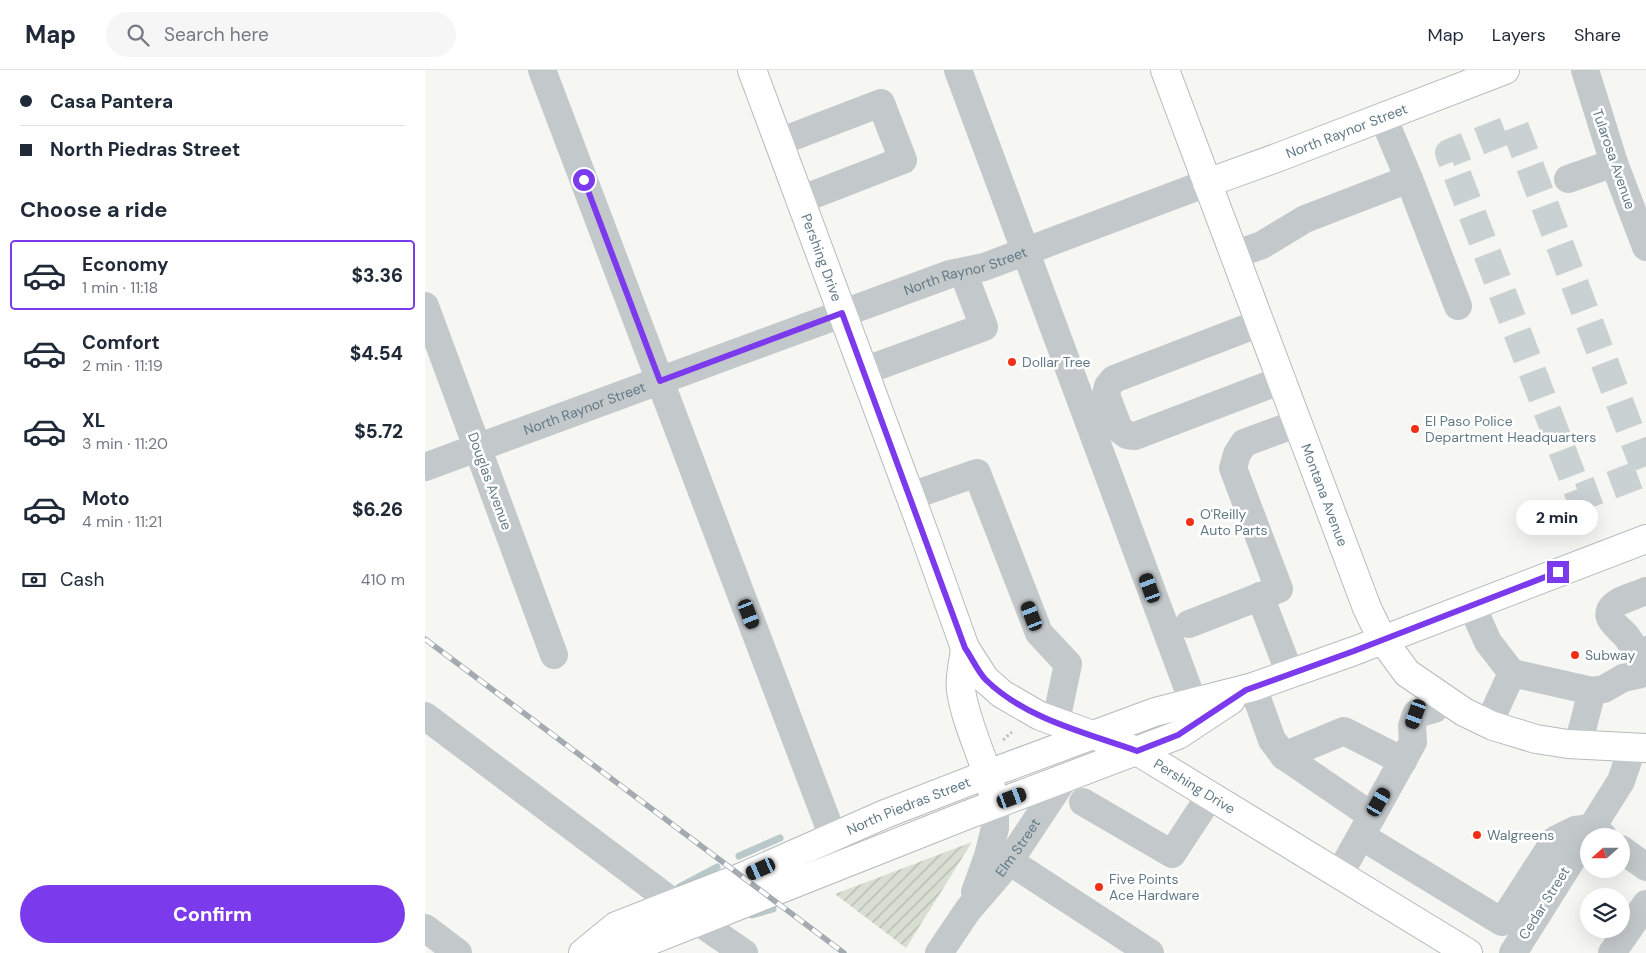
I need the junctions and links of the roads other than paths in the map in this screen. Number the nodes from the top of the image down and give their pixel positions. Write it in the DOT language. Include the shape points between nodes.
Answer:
graph roads {
  1 [pos="542,70"];
  2 [pos="752,70"];
  3 [pos="958,70"];
  4 [pos="1165,70"];
  5 [pos="1505,70"];
  6 [pos="1585,70"];
  7 [pos="1383,117"];
  8 [pos="779,142"];
  9 [pos="1614,162"];
  10 [pos="1409,179"];
  11 [pos="1567,179"];
  12 [pos="1207,183"];
  13 [pos="800,200"];
  14 [pos="1646,247"];
  15 [pos="1026,252"];
  16 [pos="1234,256"];
  17 [pos="963,272"];
  18 [pos="425,306"];
  19 [pos="1458,306"];
  20 [pos="842,313"];
  21 [pos="1260,323"];
  22 [pos="864,371"];
  23 [pos="1282,380"];
  24 [pos="660,381"];
  25 [pos="1298,423"];
  26 [pos="478,447"];
  27 [pos="425,467"];
  28 [pos="911,496"];
  29 [pos="1646,539"];
  30 [pos="1646,591"];
  31 [pos="1261,596"];
  32 [pos="1472,606"];
  33 [pos="1189,624"];
  34 [pos="1646,626"];
  35 [pos="1382,639"];
  36 [pos="965,648"];
  37 [pos="554,656"];
  38 [pos="1643,667"];
  39 [pos="1289,674"];
  40 [pos="1512,674"];
  41 [pos="1249,688"];
  42 [pos="1592,691"];
  43 [pos="1193,702"];
  44 [pos="1437,703"];
  45 [pos="425,716"];
  46 [pos="1056,722"];
  47 [pos="1489,723"];
  48 [pos="1093,735"];
  49 [pos="1578,745"];
  50 [pos="1639,748"];
  51 [pos="1137,751"];
  52 [pos="1408,752"];
  53 [pos="1283,756"];
  54 [pos="988,774"];
  55 [pos="1063,780"];
  56 [pos="1209,796"];
  57 [pos="1083,802"];
  58 [pos="995,804"];
  59 [pos="1366,826"];
  60 [pos="1599,828"];
  61 [pos="833,837"];
  62 [pos="1580,853"];
  63 [pos="1630,855"];
  64 [pos="1009,861"];
  65 [pos="1646,867"];
  66 [pos="1339,874"];
  67 [pos="675,904"];
  68 [pos="1646,904"];
  69 [pos="968,910"];
  70 [pos="699,922"];
  71 [pos="425,928"];
  72 [pos="1513,937"];
  73 [pos="458,953"];
  74 [pos="583,953"];
  75 [pos="601,953"];
  76 [pos="744,953"];
  77 [pos="939,953"];
  78 [pos="1150,953"];
  79 [pos="1468,953"];
  80 [pos="1612,953"];
  1 -- 24 [label="street"];
  2 -- 8 [label="main road, Pershing Drive"];
  3 -- 15 [label="street"];
  4 -- 12 [label="main road, Montana Avenue"];
  5 -- 7 [label="main road, North Raynor Street"];
  6 -- 9 [label="street, Tularosa Avenue"];
  7 -- 10 [label="street"];
  7 -- 12 [label="main road, North Raynor Street"];
  8 -- 13 [label="main road, Pershing Drive"];
  8 -- 13 [label="street" via="881,103 903,160"];
  9 -- 11 [label="street"];
  9 -- 14 [label="street, Tularosa Avenue"];
  10 -- 16 [label="street" via="1305,219 1262,245"];
  10 -- 19 [label="street"];
  12 -- 15 [label="street, North Raynor Street"];
  12 -- 16 [label="main road, Montana Avenue"];
  13 -- 20 [label="main road, Pershing Drive"];
  15 -- 17 [label="street, North Raynor Street"];
  15 -- 43 [label="street"];
  16 -- 21 [label="main road, Montana Avenue"];
  17 -- 20 [label="street, North Raynor Street"];
  17 -- 22 [label="street" via="984,327"];
  18 -- 26 [label="street, Douglas Avenue"];
  20 -- 22 [label="main road, Pershing Drive"];
  20 -- 24 [label="street, North Raynor Street"];
  21 -- 23 [label="main road, Montana Avenue"];
  21 -- 23 [label="street" via="1114,379 1106,395 1119,429 1135,436"];
  22 -- 28 [label="main road, Pershing Drive"];
  23 -- 25 [label="main road, Montana Avenue"];
  24 -- 26 [label="street, North Raynor Street"];
  24 -- 61 [label="street"];
  25 -- 31 [label="street" via="1244,443 1233,468 1279,589"];
  25 -- 35 [label="main road, Montana Avenue" via="1367,608"];
  26 -- 27 [label="street, North Raynor Street"];
  26 -- 37 [label="street, Douglas Avenue"];
  28 -- 36 [label="main road, Pershing Drive"];
  28 -- 46 [label="street" via="977,473 1039,633 1068,664"];
  29 -- 32 [label="main road, North Piedras Street"];
  30 -- 38 [label="street" via="1617,603 1611,609 1610,617 1613,625 1626,636"];
  31 -- 33 [label="street"];
  31 -- 39 [label="street"];
  32 -- 35 [label="main road, North Piedras Street"];
  32 -- 40 [label="street" via="1488,642"];
  34 -- 38 [label="street"];
  35 -- 39 [label="main road, North Piedras Street"];
  35 -- 44 [label="main road, Montana Avenue" via="1407,673"];
  36 -- 46 [label="main road, Pershing Drive" via="985,679 1002,694"];
  36 -- 54 [label="main road, Elm Street" via="961,688 966,714"];
  38 -- 42 [label="street" via="1605,690"];
  39 -- 41 [label="main road, North Piedras Street"];
  40 -- 42 [label="street"];
  40 -- 47 [label="street"];
  41 -- 43 [label="main road, North Piedras Street"];
  41 -- 51 [label="main road, North Piedras Street" via="1178,735"];
  41 -- 53 [label="street" via="1272,740"];
  42 -- 49 [label="street"];
  43 -- 48 [label="main road, North Piedras Street"];
  44 -- 47 [label="main road, Montana Avenue"];
  44 -- 52 [label="street" via="1435,728"];
  45 -- 67 [label="street"];
  46 -- 48 [label="main road, Pershing Drive"];
  47 -- 49 [label="main road, Montana Avenue" via="1536,739"];
  48 -- 51 [label="main road, Pershing Drive"];
  48 -- 54 [label="main road, North Piedras Street"];
  49 -- 50 [label="main road, Montana Avenue"];
  50 -- 60 [label="street, Cedar Street"];
  51 -- 55 [label="main road, North Piedras Street"];
  51 -- 56 [label="main road, Pershing Drive"];
  52 -- 53 [label="street" via="1344,731"];
  52 -- 59 [label="street"];
  53 -- 59 [label="street"];
  54 -- 58 [label="main road, Elm Street"];
  54 -- 61 [label="main road, North Piedras Street"];
  55 -- 58 [label="main road, North Piedras Street"];
  55 -- 64 [label="street, Elm Street"];
  56 -- 57 [label="street" via="1172,854"];
  56 -- 66 [label="main road, Pershing Drive"];
  58 -- 69 [label="street, Elm Street" via="995,828 988,856"];
  58 -- 70 [label="main road, North Piedras Street"];
  59 -- 66 [label="street"];
  59 -- 72 [label="street"];
  61 -- 67 [label="main road, North Piedras Street"];
  62 -- 72 [label="street, Cedar Street"];
  63 -- 65 [label="street"];
  64 -- 69 [label="street, Elm Street"];
  64 -- 78 [label="street"];
  66 -- 79 [label="main road, Pershing Drive"];
  67 -- 74 [label="main road, North Piedras Street" via="616,926"];
  68 -- 80 [label="street"];
  69 -- 77 [label="street, Elm Street"];
  70 -- 75 [label="main road, North Piedras Street" via="624,951"];
  70 -- 76 [label="street"];
  71 -- 73 [label="street"];
}
